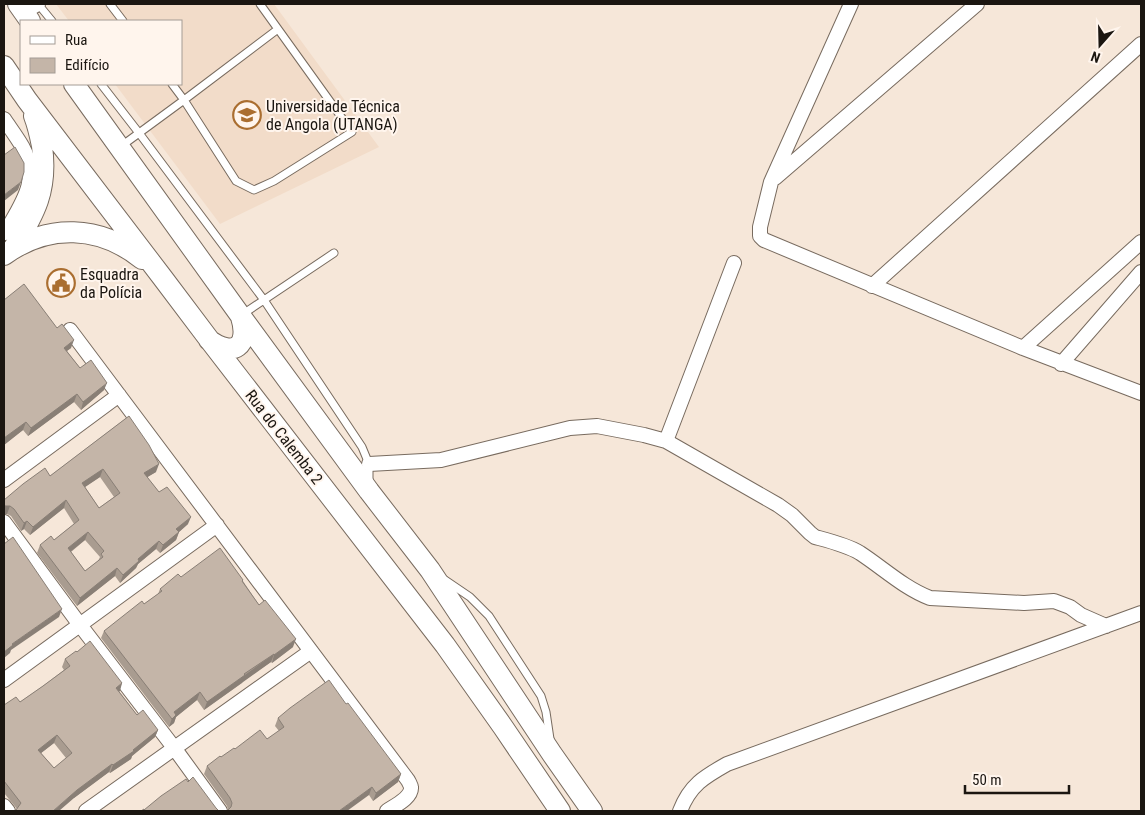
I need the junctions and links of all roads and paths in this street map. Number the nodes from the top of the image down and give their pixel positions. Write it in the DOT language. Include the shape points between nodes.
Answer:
graph roads {
  1 [pos="110,4"];
  2 [pos="260,4"];
  3 [pos="852,4"];
  4 [pos="977,4"];
  5 [pos="30,9"];
  6 [pos="50,20"];
  7 [pos="122,20"];
  8 [pos="278,30"];
  9 [pos="1141,44"];
  10 [pos="4,66"];
  11 [pos="75,85"];
  12 [pos="102,85"];
  13 [pos="173,85"];
  14 [pos="27,100"];
  15 [pos="184,100"];
  16 [pos="4,119"];
  17 [pos="139,133"];
  18 [pos="119,147"];
  19 [pos="771,182"];
  20 [pos="6,242"];
  21 [pos="1141,242"];
  22 [pos="334,252"];
  23 [pos="734,263"];
  24 [pos="1141,272"];
  25 [pos="162,277"];
  26 [pos="872,286"];
  27 [pos="264,300"];
  28 [pos="240,316"];
  29 [pos="70,330"];
  30 [pos="208,338"];
  31 [pos="1023,348"];
  32 [pos="1061,364"];
  33 [pos="1141,393"];
  34 [pos="119,395"];
  35 [pos="666,442"];
  36 [pos="370,464"];
  37 [pos="4,480"];
  38 [pos="369,491"];
  39 [pos="4,522"];
  40 [pos="217,525"];
  41 [pos="1141,613"];
  42 [pos="80,624"];
  43 [pos="1106,626"];
  44 [pos="311,651"];
  45 [pos="4,680"];
  46 [pos="175,749"];
  47 [pos="4,806"];
  48 [pos="8,811"];
  49 [pos="86,811"];
  50 [pos="220,811"];
  51 [pos="387,811"];
  52 [pos="560,811"];
  53 [pos="592,811"];
  54 [pos="680,811"];
  1 -- 7 [label="lane"];
  2 -- 8 [label="lane"];
  3 -- 19 [label="street"];
  4 -- 19 [label="street"];
  5 -- 6 [label="lane"];
  8 -- 15 [label="lane"];
  8 -- 15 [label="lane" via="352,132 254,190 236,181"];
  9 -- 26 [label="street"];
  10 -- 14 [label="main road, Rua do Calemba 2"];
  11 -- 18 [label="main road"];
  12 -- 17 [label="lane"];
  13 -- 15 [label="lane"];
  14 -- 20 [label="main road" via="41,139 44,178 33,214"];
  14 -- 25 [label="main road, Rua do Calemba 2"];
  15 -- 17 [label="lane"];
  16 -- 20 [label="street" via="22,147 30,169 30,185"];
  17 -- 18 [label="lane"];
  17 -- 27 [label="lane"];
  18 -- 28 [label="main road"];
  19 -- 26 [label="street" via="760,236"];
  20 -- 25 [label="main road" via="56,232 86,233 132,251"];
  21 -- 31 [label="street"];
  22 -- 27 [label="lane"];
  23 -- 35 [label="street"];
  24 -- 32 [label="street"];
  25 -- 30 [label="main road, Rua do Calemba 2"];
  26 -- 31 [label="street"];
  27 -- 28 [label="lane"];
  27 -- 36 [label="lane" via="362,447"];
  28 -- 30 [label="main road" via="244,332 239,346 223,348"];
  28 -- 38 [label="main road"];
  29 -- 34 [label="street"];
  30 -- 52 [label="main road, Rua do Calemba 2" via="445,645"];
  31 -- 32 [label="street"];
  32 -- 33 [label="street"];
  34 -- 37 [label="street"];
  34 -- 40 [label="street"];
  35 -- 36 [label="street" via="644,435 586,426 441,460"];
  35 -- 43 [label="street" via="778,505 815,537 859,553 911,589 930,598 1033,603 1054,601"];
  36 -- 38 [label="lane"];
  38 -- 53 [label="main road" via="430,570"];
  39 -- 42 [label="street"];
  40 -- 42 [label="street"];
  40 -- 44 [label="street"];
  41 -- 43 [label="street"];
  42 -- 45 [label="street"];
  42 -- 46 [label="street"];
  43 -- 54 [label="street" via="727,764 696,784"];
  44 -- 46 [label="street"];
  44 -- 51 [label="street" via="408,779 411,786 408,796"];
  46 -- 49 [label="street"];
  46 -- 50 [label="street"];
  47 -- 48 [label="street"];
}
